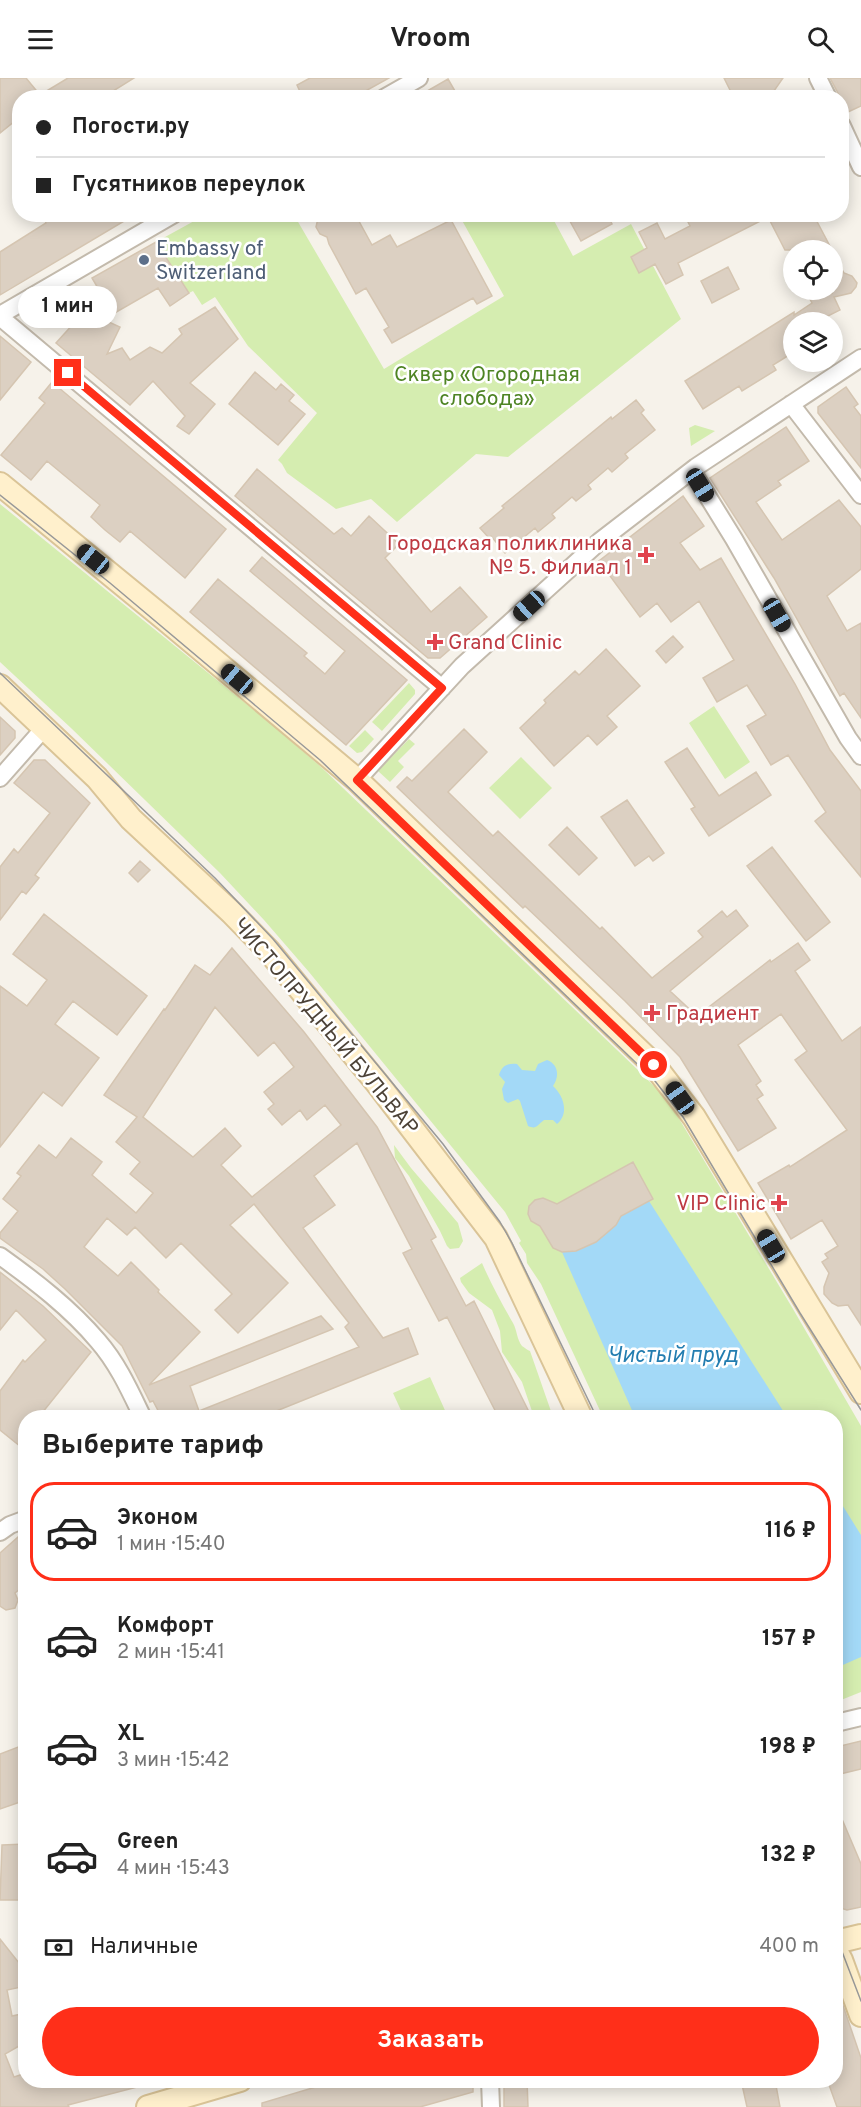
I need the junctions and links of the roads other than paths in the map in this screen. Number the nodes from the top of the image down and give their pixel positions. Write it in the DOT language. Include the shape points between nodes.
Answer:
graph roads {
  1 [pos="419,78"];
  2 [pos="398,90"];
  3 [pos="849,141"];
  4 [pos="861,167"];
  5 [pos="160,222"];
  6 [pos="0,316"];
  7 [pos="861,358"];
  8 [pos="791,404"];
  9 [pos="692,471"];
  10 [pos="0,484"];
  11 [pos="861,495"];
  12 [pos="0,686"];
  13 [pos="442,688"];
  14 [pos="45,727"];
  15 [pos="861,756"];
  16 [pos="0,778"];
  17 [pos="357,780"];
  18 [pos="0,1256"];
  19 [pos="861,1392"];
  20 [pos="139,1410"];
  21 [pos="577,1410"];
  22 [pos="18,1522"];
  23 [pos="0,1532"];
  24 [pos="861,1717"];
  25 [pos="843,1721"];
  26 [pos="861,1936"];
  27 [pos="843,1940"];
  28 [pos="843,1966"];
  29 [pos="861,2016"];
  30 [pos="213,2088"];
  31 [pos="490,2088"];
  32 [pos="148,2107"];
  33 [pos="491,2107"];
  1 -- 2 [label="street"];
  3 -- 4 [label="street"];
  5 -- 6 [label="street"];
  6 -- 13 [label="street"];
  7 -- 8 [label="street"];
  8 -- 9 [label="street"];
  8 -- 11 [label="street"];
  9 -- 13 [label="street" via="600,541"];
  9 -- 15 [label="street"];
  10 -- 17 [label="main road"];
  12 -- 14 [label="main road, ЧИСТОПРУДНЫЙ БУЛЬВАР"];
  13 -- 17 [label="street"];
  14 -- 16 [label="street"];
  14 -- 21 [label="main road, ЧИСТОПРУДНЫЙ БУЛЬВАР" via="97,778 131,819 267,950 377,1083 502,1247"];
  17 -- 19 [label="main road" via="669,1082"];
  18 -- 20 [label="street" via="51,1295 98,1341"];
  22 -- 23 [label="street"];
  24 -- 25 [label="street"];
  26 -- 27 [label="main road"];
  28 -- 29 [label="main road"];
  30 -- 32 [label="main road"];
  31 -- 33 [label="street"];
}
